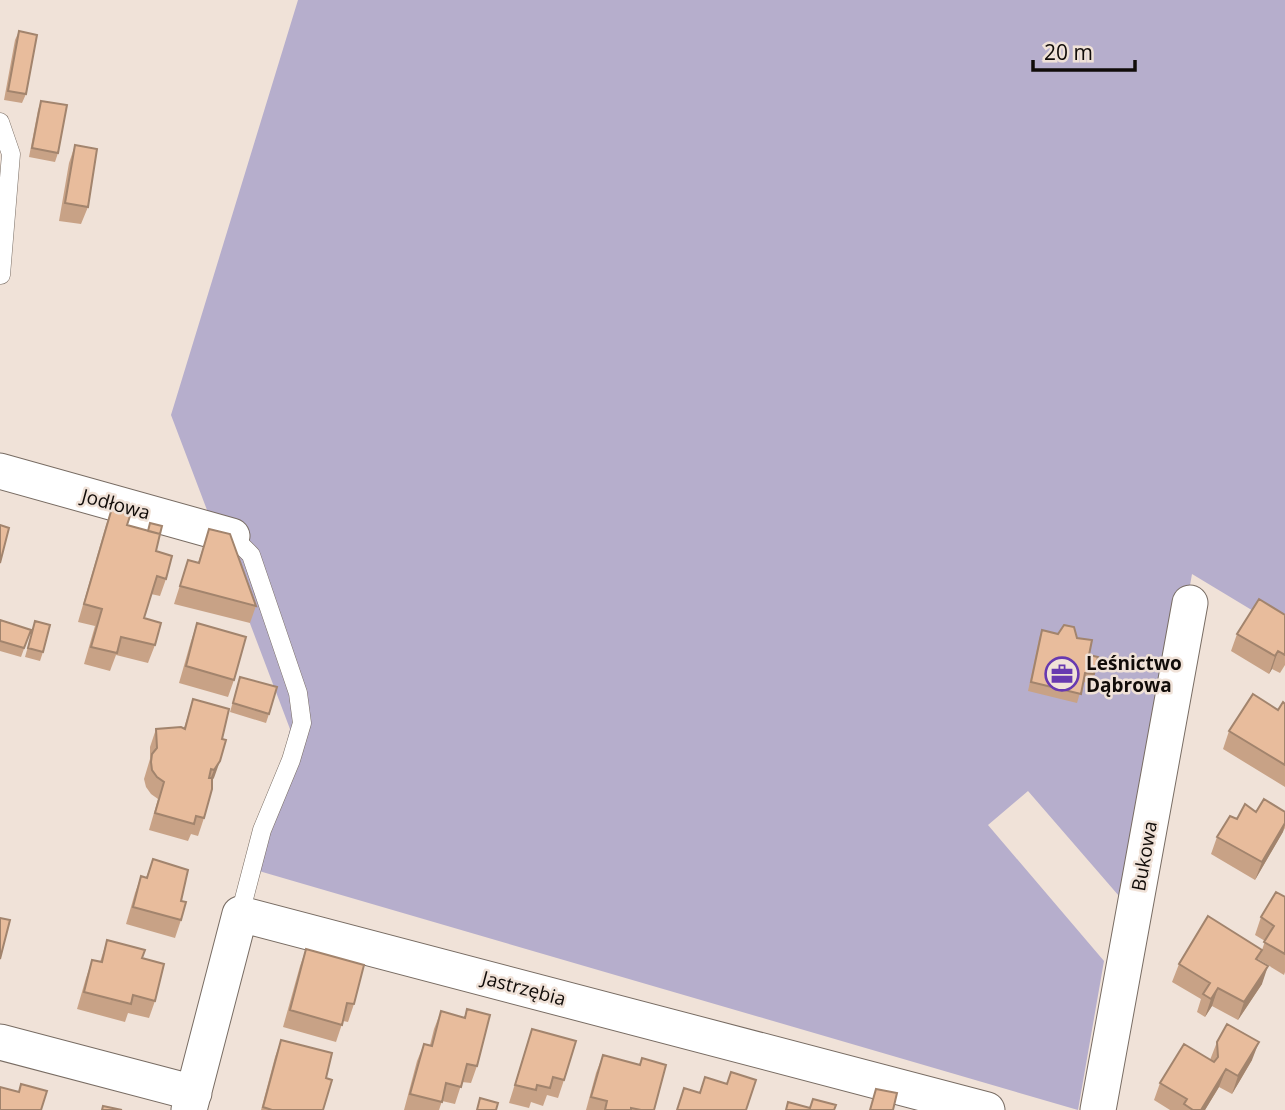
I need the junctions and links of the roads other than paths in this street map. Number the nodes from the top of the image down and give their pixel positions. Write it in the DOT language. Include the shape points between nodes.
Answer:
graph roads {
  1 [pos="0,122"];
  2 [pos="0,275"];
  3 [pos="0,471"];
  4 [pos="232,536"];
  5 [pos="1190,603"];
  6 [pos="240,914"];
  7 [pos="0,1042"];
  8 [pos="192,1102"];
  9 [pos="987,1110"];
  10 [pos="1098,1110"];
  1 -- 2 [label="lane" via="11,155"];
  3 -- 4 [label="street, Jodłowa"];
  4 -- 6 [label="lane" via="251,555 298,693 302,723 262,830"];
  5 -- 10 [label="street, Bukowa"];
  6 -- 8 [label="street"];
  6 -- 9 [label="street, Jastrzębia"];
  7 -- 8 [label="street"];
}
